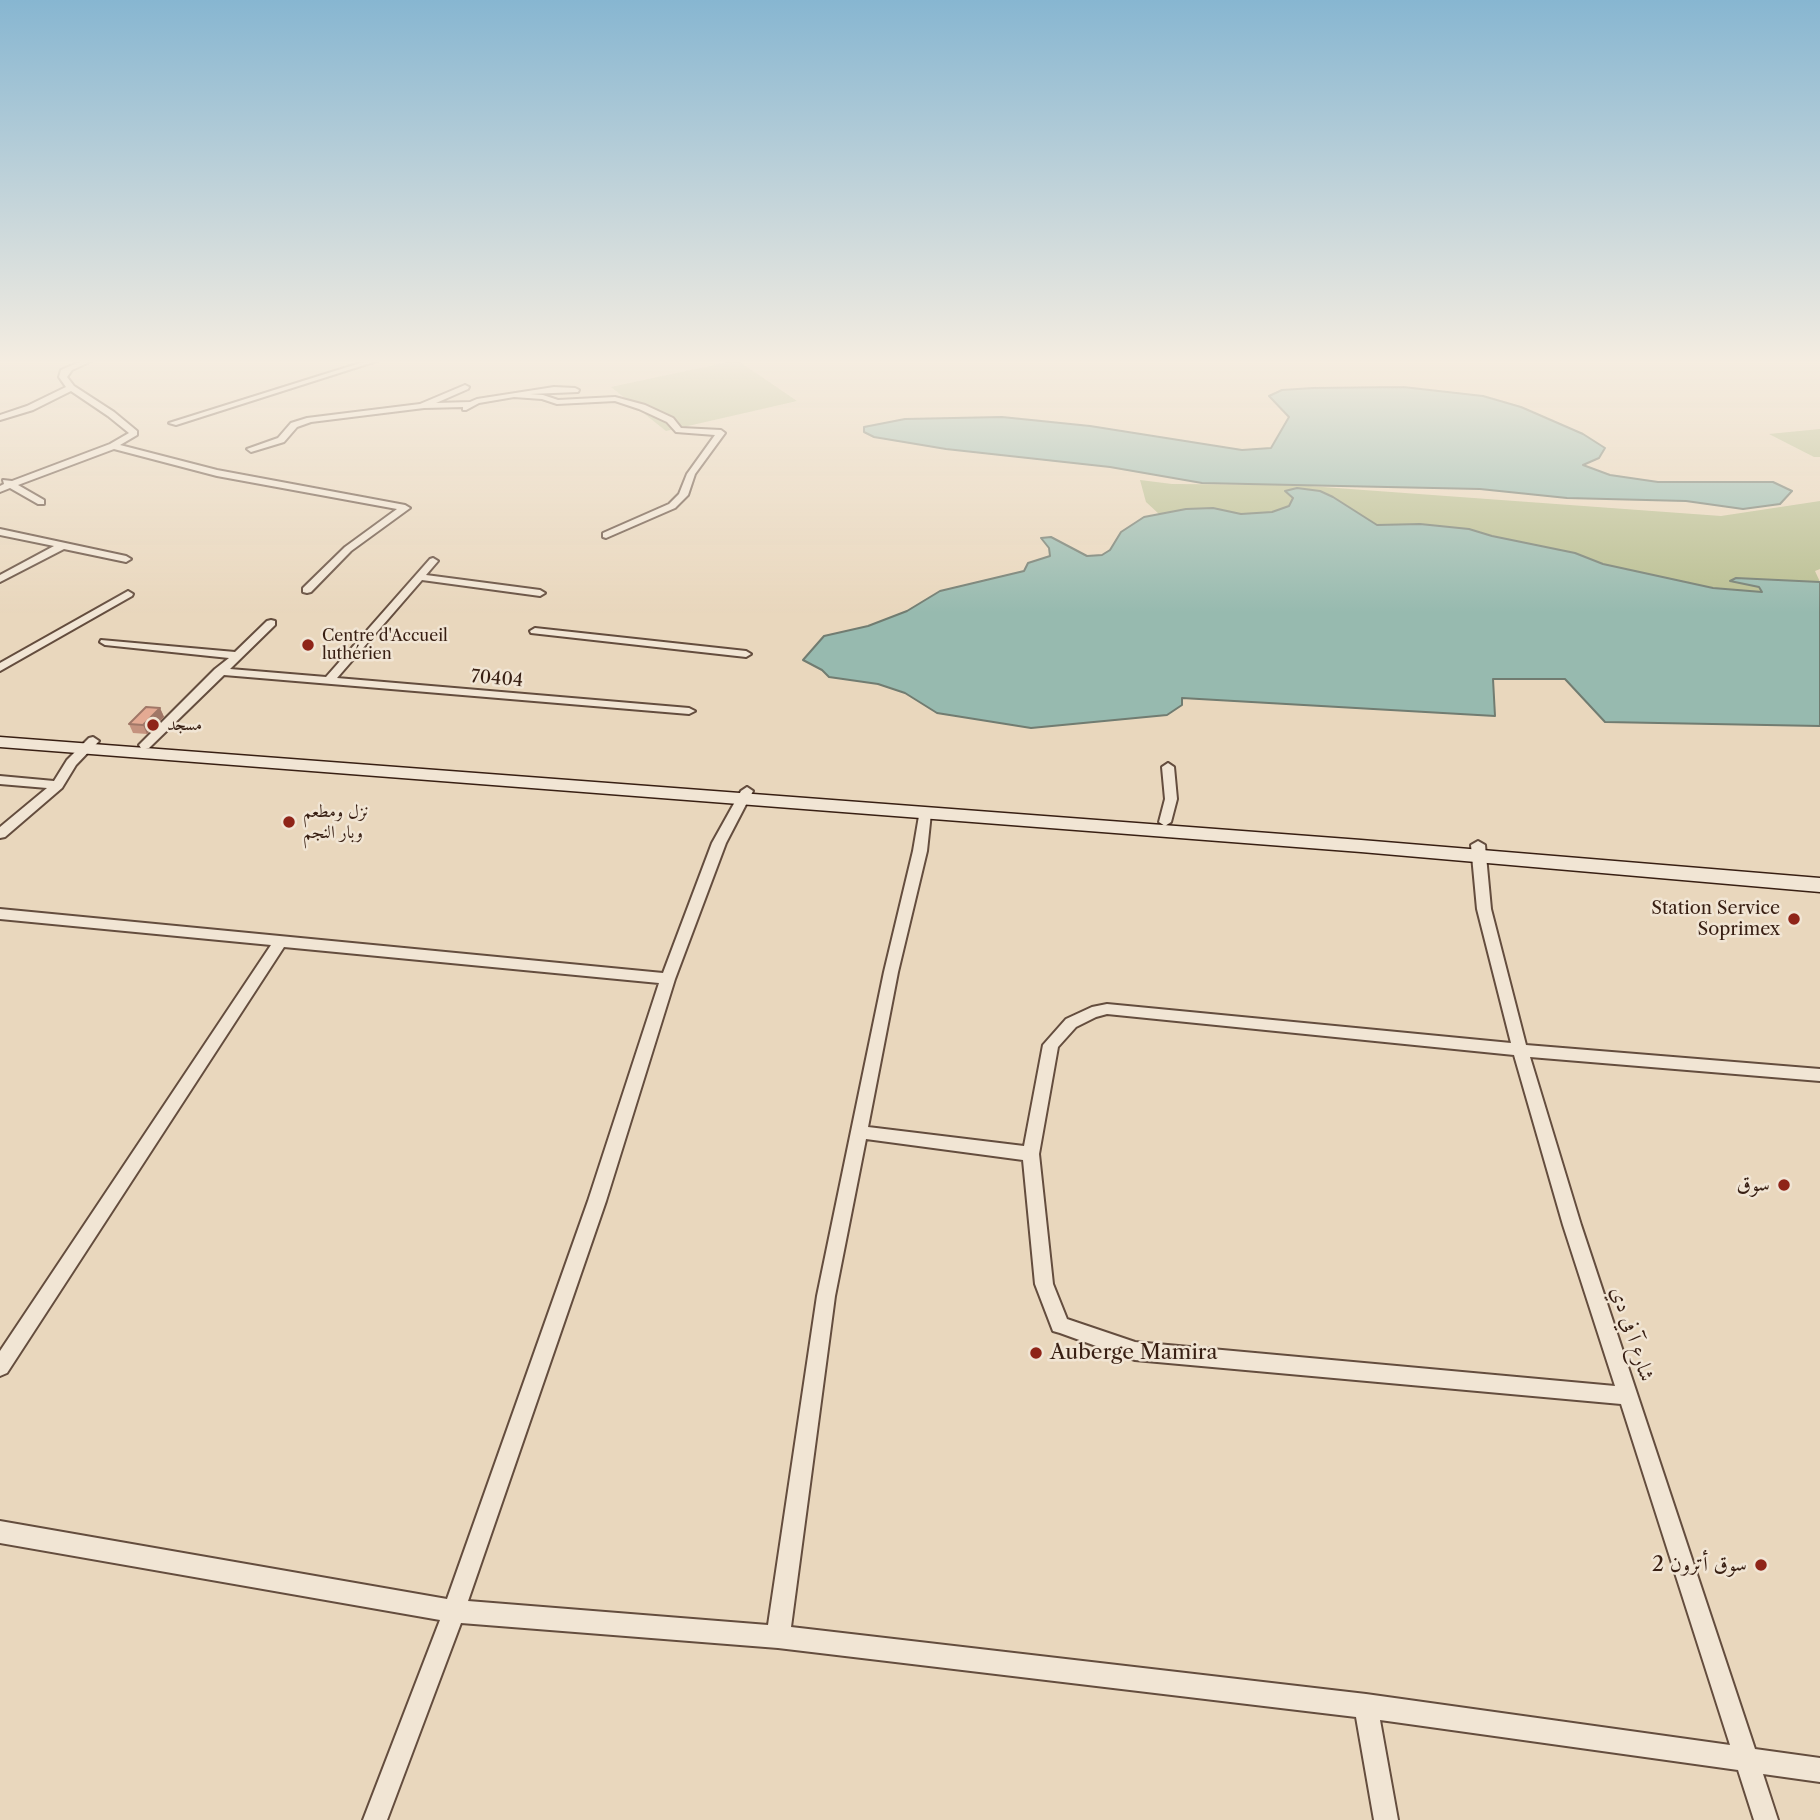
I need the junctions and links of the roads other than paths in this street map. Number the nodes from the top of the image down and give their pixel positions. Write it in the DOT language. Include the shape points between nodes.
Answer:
graph roads {
  1 [pos="117,444"];
  2 [pos="272,444"];
  3 [pos="714,444"];
  4 [pos="113,446"];
  5 [pos="251,449"];
  6 [pos="0,478"];
  7 [pos="11,484"];
  8 [pos="0,489"];
  9 [pos="41,502"];
  10 [pos="0,532"];
  11 [pos="606,535"];
  12 [pos="62,546"];
  13 [pos="126,559"];
  14 [pos="433,561"];
  15 [pos="421,577"];
  16 [pos="0,579"];
  17 [pos="307,590"];
  18 [pos="540,593"];
  19 [pos="128,594"];
  20 [pos="271,623"];
  21 [pos="535,631"];
  22 [pos="105,642"];
  23 [pos="746,654"];
  24 [pos="236,656"];
  25 [pos="0,668"];
  26 [pos="219,671"];
  27 [pos="329,681"];
  28 [pos="689,710"];
  29 [pos="0,734"];
  30 [pos="0,742"];
  31 [pos="90,745"];
  32 [pos="145,745"];
  33 [pos="1168,767"];
  34 [pos="0,780"];
  35 [pos="58,785"];
  36 [pos="745,796"];
  37 [pos="925,813"];
  38 [pos="1165,822"];
  39 [pos="0,834"];
  40 [pos="1479,850"];
  41 [pos="1820,875"];
  42 [pos="1820,885"];
  43 [pos="0,914"];
  44 [pos="280,942"];
  45 [pos="667,979"];
  46 [pos="1520,1050"];
  47 [pos="1820,1075"];
  48 [pos="858,1132"];
  49 [pos="1031,1154"];
  50 [pos="0,1367"];
  51 [pos="1628,1396"];
  52 [pos="0,1532"];
  53 [pos="452,1611"];
  54 [pos="778,1637"];
  55 [pos="1366,1706"];
  56 [pos="1747,1761"];
  57 [pos="1820,1770"];
  58 [pos="375,1820"];
  59 [pos="1386,1820"];
  60 [pos="1766,1820"];
  1 -- 4 [label="street"];
  2 -- 5 [label="street"];
  3 -- 11 [label="street" via="672,506"];
  4 -- 7 [label="street"];
  4 -- 17 [label="street" via="217,473 405,508 348,549"];
  6 -- 7 [label="street"];
  7 -- 8 [label="street"];
  7 -- 9 [label="street"];
  10 -- 12 [label="street"];
  12 -- 13 [label="street"];
  12 -- 16 [label="street"];
  14 -- 15 [label="street"];
  15 -- 18 [label="street"];
  15 -- 27 [label="street"];
  19 -- 25 [label="street"];
  20 -- 24 [label="street"];
  21 -- 23 [label="street"];
  22 -- 24 [label="street"];
  24 -- 26 [label="street"];
  26 -- 27 [label="street, 70404"];
  26 -- 32 [label="street"];
  27 -- 28 [label="street, 70404"];
  29 -- 31 [label="main road"];
  30 -- 31 [label="main road"];
  31 -- 32 [label="main road"];
  31 -- 35 [label="street" via="71,763"];
  31 -- 36 [label="main road"];
  32 -- 36 [label="main road"];
  33 -- 38 [label="street" via="1171,799"];
  34 -- 35 [label="street"];
  35 -- 39 [label="street"];
  36 -- 37 [label="main road"];
  36 -- 38 [label="main road"];
  36 -- 45 [label="street" via="719,843"];
  37 -- 40 [label="main road"];
  37 -- 48 [label="street"];
  38 -- 40 [label="main road"];
  40 -- 41 [label="main road"];
  40 -- 42 [label="main road"];
  40 -- 46 [label="street, شارع آ في دي" via="1484,909"];
  43 -- 44 [label="street"];
  44 -- 45 [label="street"];
  44 -- 50 [label="street"];
  45 -- 53 [label="street" via="597,1201"];
  46 -- 47 [label="street"];
  46 -- 49 [label="street" via="1107,1009 1092,1012 1070,1023 1051,1045"];
  46 -- 51 [label="street, شارع آ في دي"];
  48 -- 49 [label="street"];
  48 -- 54 [label="street" via="826,1296"];
  49 -- 51 [label="street" via="1044,1284 1060,1325 1135,1352"];
  51 -- 56 [label="street, شارع آ في دي"];
  52 -- 53 [label="street"];
  53 -- 54 [label="street"];
  53 -- 58 [label="street"];
  54 -- 55 [label="street"];
  55 -- 56 [label="street"];
  55 -- 59 [label="street"];
  56 -- 57 [label="street"];
  56 -- 60 [label="street, شارع آ في دي"];
}
